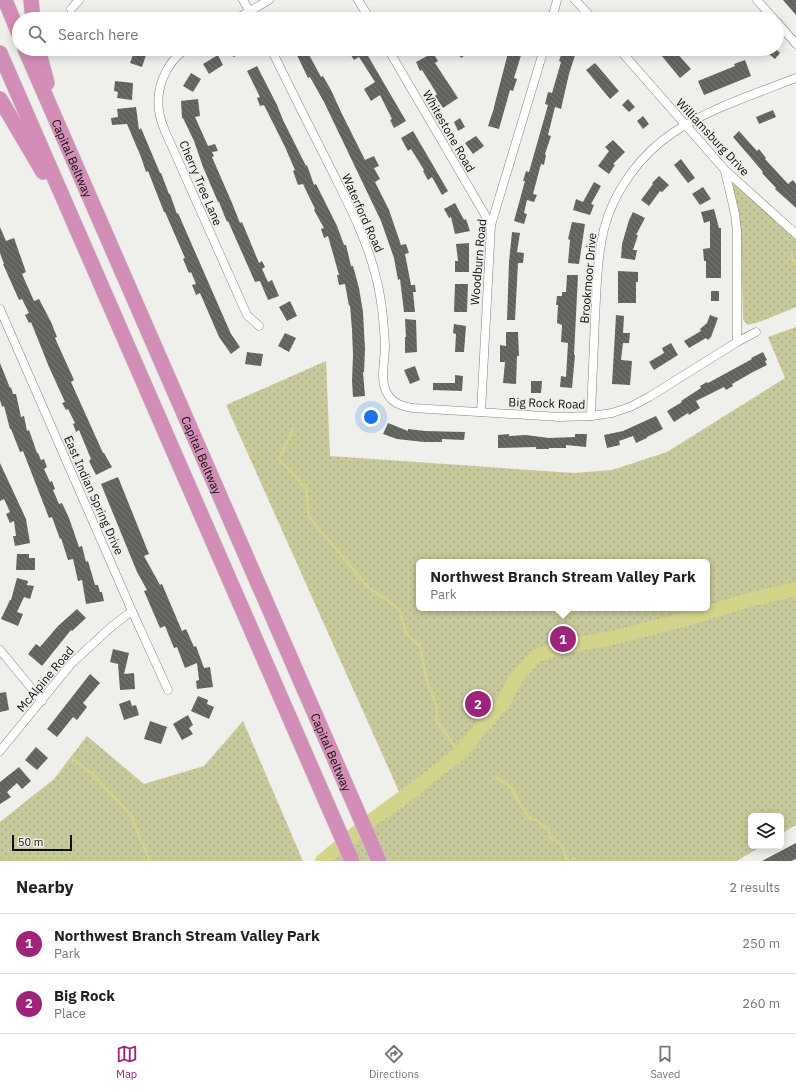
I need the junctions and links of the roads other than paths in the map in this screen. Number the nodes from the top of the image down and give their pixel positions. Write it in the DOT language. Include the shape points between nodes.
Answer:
graph roads {
  1 [pos="6,0"];
  2 [pos="31,0"];
  3 [pos="79,0"];
  4 [pos="243,0"];
  5 [pos="269,0"];
  6 [pos="358,0"];
  7 [pos="558,0"];
  8 [pos="575,0"];
  9 [pos="757,0"];
  10 [pos="71,9"];
  11 [pos="250,11"];
  12 [pos="32,12"];
  13 [pos="366,12"];
  14 [pos="554,12"];
  15 [pos="586,12"];
  16 [pos="768,12"];
  17 [pos="12,16"];
  18 [pos="784,30"];
  19 [pos="796,44"];
  20 [pos="0,53"];
  21 [pos="28,56"];
  22 [pos="40,56"];
  23 [pos="177,56"];
  24 [pos="274,56"];
  25 [pos="393,56"];
  26 [pos="542,56"];
  27 [pos="625,56"];
  28 [pos="796,78"];
  29 [pos="0,99"];
  30 [pos="686,125"];
  31 [pos="66,145"];
  32 [pos="725,170"];
  33 [pos="491,225"];
  34 [pos="77,230"];
  35 [pos="796,234"];
  36 [pos="0,309"];
  37 [pos="258,326"];
  38 [pos="756,332"];
  39 [pos="737,342"];
  40 [pos="390,398"];
  41 [pos="481,412"];
  42 [pos="591,416"];
  43 [pos="132,611"];
  44 [pos="0,650"];
  45 [pos="168,690"];
  46 [pos="42,701"];
  47 [pos="0,751"];
  48 [pos="352,861"];
  49 [pos="379,861"];
  1 -- 17 [label="highway"];
  2 -- 12 [label="highway"];
  3 -- 10 [label="street"];
  4 -- 11 [label="street"];
  5 -- 11 [label="street"];
  6 -- 13 [label="street"];
  7 -- 14 [label="street"];
  8 -- 15 [label="street"];
  9 -- 16 [label="street"];
  18 -- 19 [label="street"];
  20 -- 34 [label="highway, Capital Beltway"];
  21 -- 31 [label="highway, Capital Beltway"];
  22 -- 31 [label="highway"];
  23 -- 37 [label="street, Cherry Tree Lane" via="168,68 160,88 160,115 246,315"];
  24 -- 40 [label="street, Waterford Road" via="369,251 383,314 383,378"];
  25 -- 33 [label="street, Whitestone Road"];
  26 -- 33 [label="street, Woodburn Road"];
  27 -- 30 [label="street, Williamsburg Drive"];
  28 -- 30 [label="street, Brookmoor Drive"];
  29 -- 34 [label="highway"];
  30 -- 32 [label="street, Williamsburg Drive"];
  30 -- 42 [label="street, Brookmoor Drive" via="647,154 618,193 608,214 597,276"];
  31 -- 49 [label="highway, Capital Beltway"];
  32 -- 35 [label="street, Williamsburg Drive"];
  32 -- 39 [label="street" via="737,231"];
  33 -- 41 [label="street, Woodburn Road"];
  34 -- 48 [label="highway, Capital Beltway"];
  36 -- 43 [label="street, East Indian Spring Drive"];
  38 -- 39 [label="street, Big Rock Road"];
  39 -- 42 [label="street, Big Rock Road" via="630,407"];
  40 -- 41 [label="street, Big Rock Road" via="396,403 413,408"];
  41 -- 42 [label="street, Big Rock Road" via="560,417"];
  43 -- 45 [label="street, East Indian Spring Drive"];
  43 -- 46 [label="street, McAlpine Road" via="71,664"];
  44 -- 46 [label="street"];
  46 -- 47 [label="street, McAlpine Road"];
}
